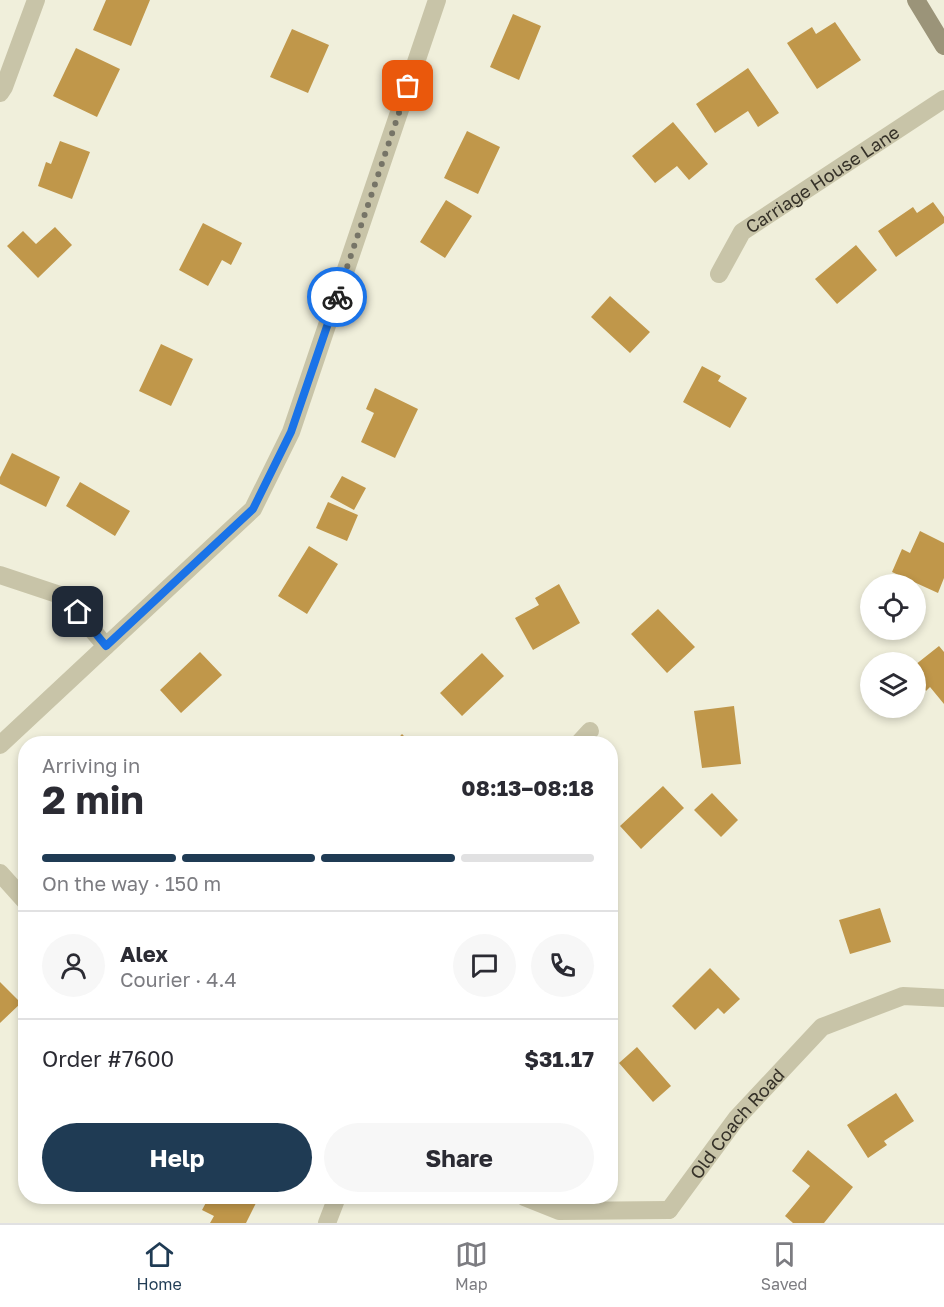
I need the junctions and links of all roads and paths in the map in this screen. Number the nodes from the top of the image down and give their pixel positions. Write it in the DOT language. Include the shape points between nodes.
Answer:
graph roads {
  1 [pos="36,0"];
  2 [pos="437,0"];
  3 [pos="916,0"];
  4 [pos="944,46"];
  5 [pos="0,93"];
  6 [pos="944,99"];
  7 [pos="719,274"];
  8 [pos="0,575"];
  9 [pos="106,646"];
  10 [pos="0,745"];
  11 [pos="0,873"];
  12 [pos="18,893"];
  13 [pos="944,998"];
  14 [pos="334,1204"];
  15 [pos="542,1204"];
  16 [pos="668,1217"];
  17 [pos="327,1223"];
  1 -- 5 [label="street"];
  2 -- 9 [label="street" via="291,432 253,509"];
  3 -- 4 [label="street"];
  6 -- 7 [label="street, Carriage House Lane" via="742,232"];
  8 -- 9 [label="street" via="63,596"];
  9 -- 10 [label="street"];
  11 -- 12 [label="street"];
  13 -- 16 [label="street, Old Coach Road" via="903,996 822,1027 736,1119"];
  14 -- 17 [label="street"];
  15 -- 16 [label="street, Old Coach Road" via="559,1211"];
}
